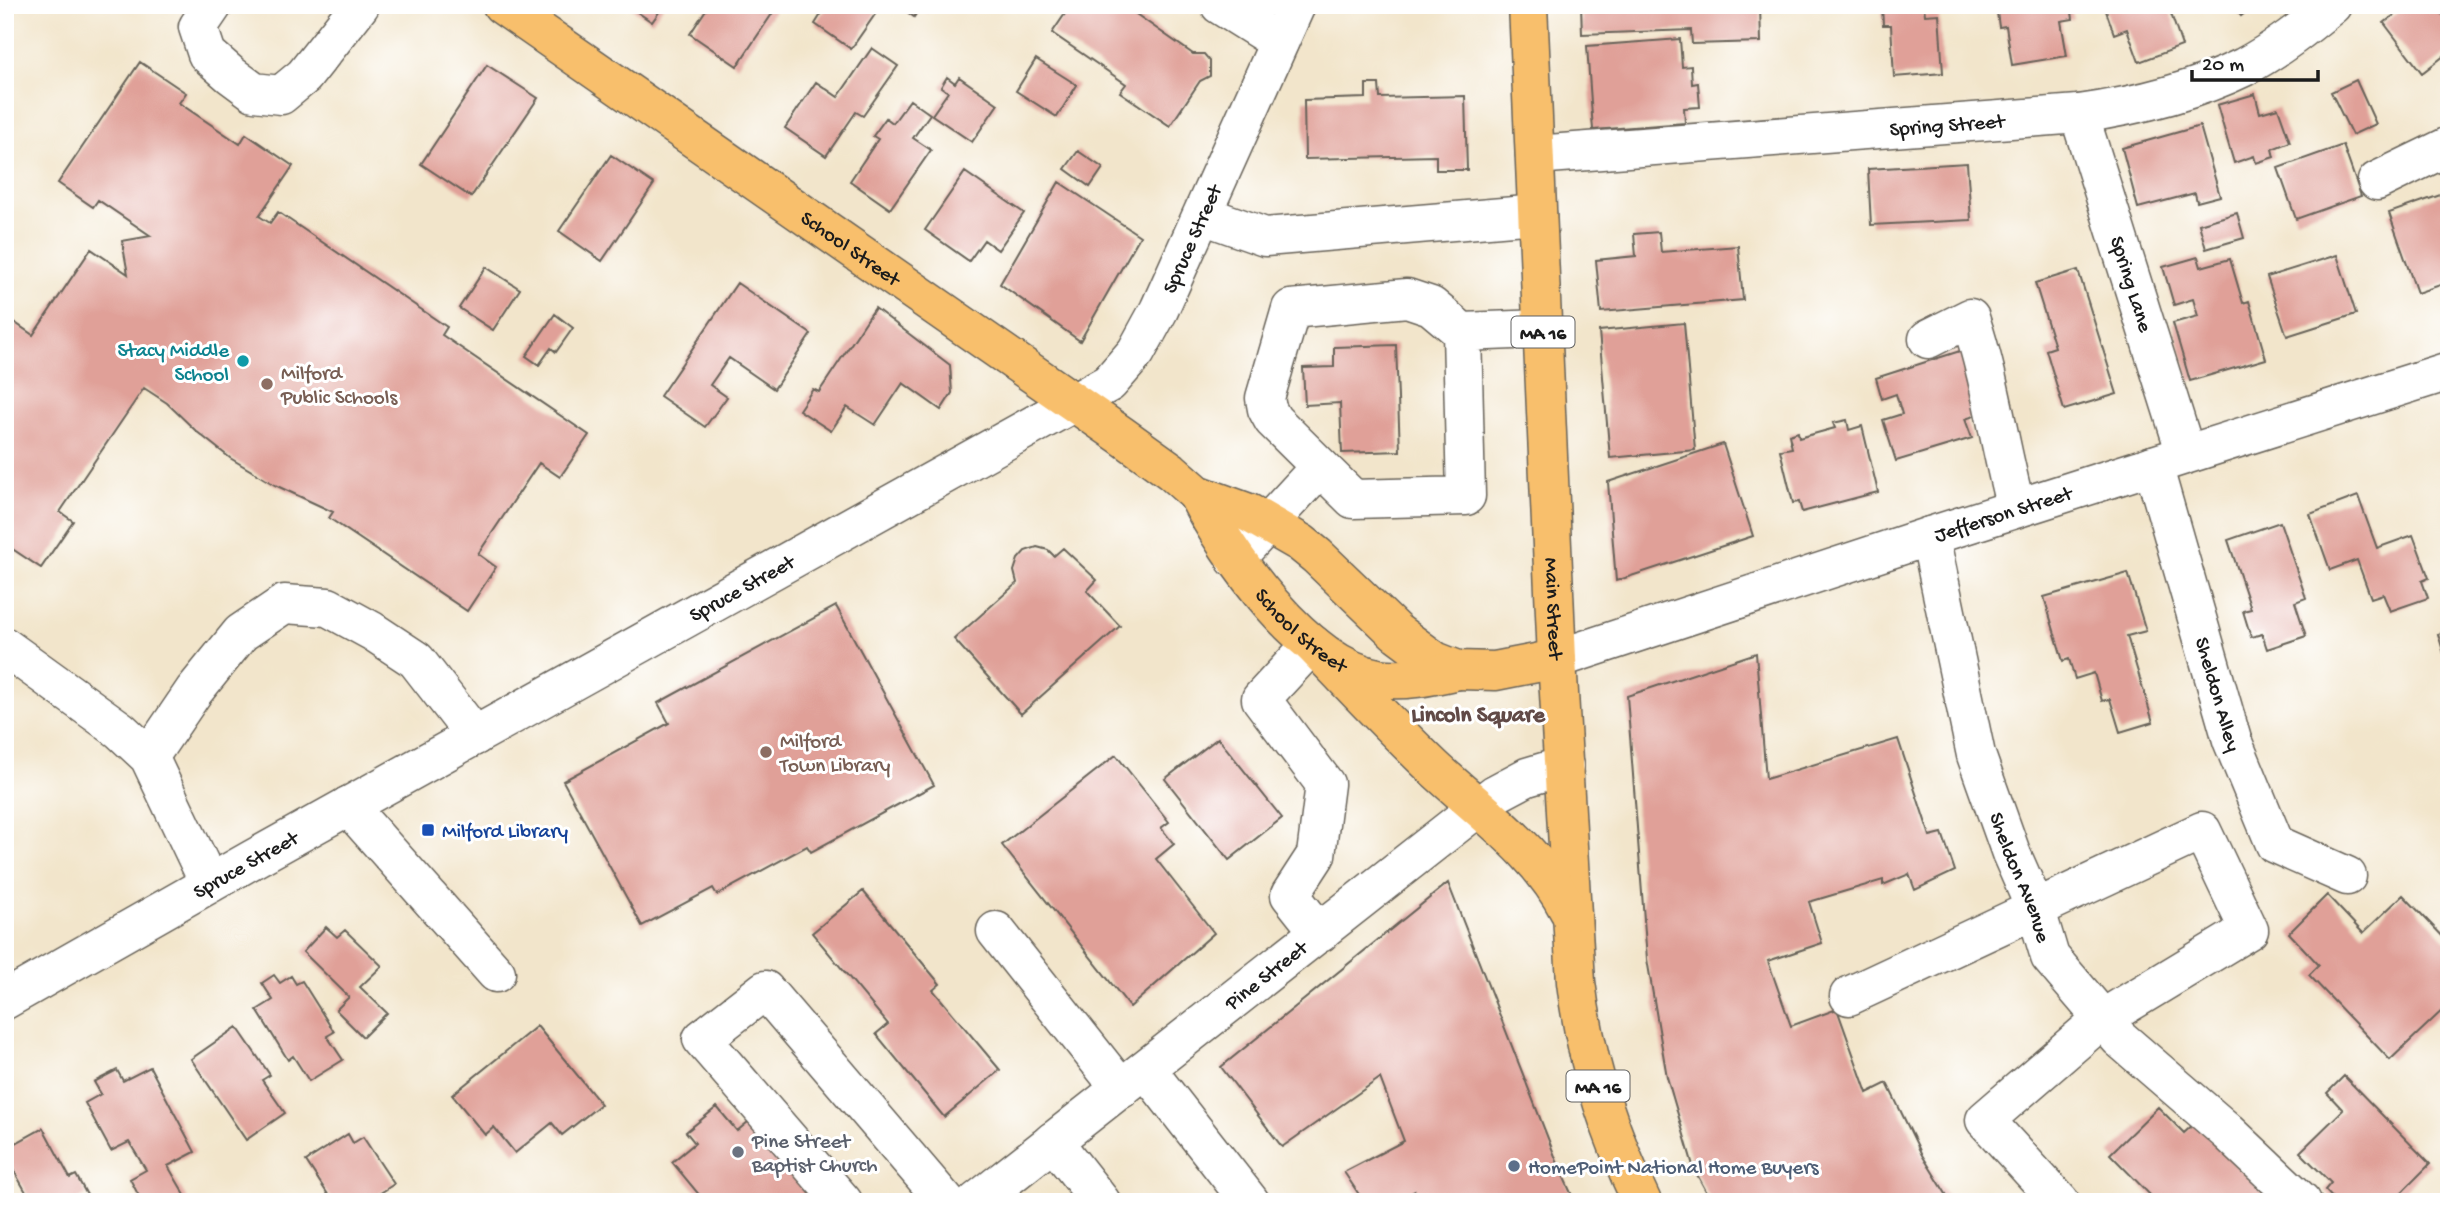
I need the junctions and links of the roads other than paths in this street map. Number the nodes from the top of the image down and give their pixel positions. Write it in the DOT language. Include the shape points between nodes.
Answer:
graph roads {
  1 [pos="213,5"];
  2 [pos="360,5"];
  3 [pos="502,5"];
  4 [pos="1220,5"];
  5 [pos="1296,5"];
  6 [pos="1528,5"];
  7 [pos="2332,5"];
  8 [pos="1279,42"];
  9 [pos="2079,114"];
  10 [pos="2449,146"];
  11 [pos="1535,155"];
  12 [pos="2377,181"];
  13 [pos="1537,214"];
  14 [pos="1203,215"];
  15 [pos="1543,329"];
  16 [pos="1462,332"];
  17 [pos="1928,339"];
  18 [pos="2449,371"];
  19 [pos="1074,403"];
  20 [pos="2170,460"];
  21 [pos="1321,467"];
  22 [pos="1197,494"];
  23 [pos="2016,508"];
  24 [pos="1269,523"];
  25 [pos="1930,536"];
  26 [pos="1235,559"];
  27 [pos="1312,644"];
  28 [pos="5,647"];
  29 [pos="1558,659"];
  30 [pos="1458,670"];
  31 [pos="475,736"];
  32 [pos="149,757"];
  33 [pos="1564,766"];
  34 [pos="348,806"];
  35 [pos="1478,807"];
  36 [pos="2347,876"];
  37 [pos="209,883"];
  38 [pos="2036,911"];
  39 [pos="1572,915"];
  40 [pos="996,931"];
  41 [pos="1320,933"];
  42 [pos="496,973"];
  43 [pos="1849,996"];
  44 [pos="5,1000"];
  45 [pos="2102,1019"];
  46 [pos="1133,1079"];
  47 [pos="1053,1142"];
  48 [pos="843,1202"];
  49 [pos="946,1202"];
  50 [pos="976,1202"];
  51 [pos="1101,1202"];
  52 [pos="1250,1202"];
  53 [pos="1642,1202"];
  54 [pos="2060,1202"];
  55 [pos="2302,1202"];
  1 -- 2 [label="street" via="198,27 207,54 254,92 281,95 304,76"];
  3 -- 19 [label="main road, School Street"];
  4 -- 8 [label="street"];
  5 -- 8 [label="street, Spruce Street"];
  6 -- 11 [label="main road, Main Street / MA 16"];
  7 -- 9 [label="street, Spring Street" via="2244,67 2156,98"];
  8 -- 14 [label="street, Spruce Street"];
  9 -- 11 [label="street, Spring Street"];
  9 -- 20 [label="street, Spring Lane"];
  10 -- 12 [label="street"];
  11 -- 13 [label="main road, Main Street / MA 16"];
  13 -- 14 [label="street" via="1265,237"];
  13 -- 15 [label="main road, Main Street / MA 16"];
  14 -- 19 [label="street, Spruce Street" via="1136,352 1108,383"];
  15 -- 16 [label="street"];
  15 -- 29 [label="main road, Main Street / MA 16"];
  16 -- 21 [label="street" via="1466,496 1353,499"];
  16 -- 21 [label="street" via="1431,306 1408,298 1291,309 1265,398 1267,409"];
  17 -- 23 [label="street" via="1970,318"];
  18 -- 20 [label="street, Jefferson Street"];
  19 -- 22 [label="main road, School Street"];
  19 -- 31 [label="street, Spruce Street"];
  20 -- 23 [label="street, Jefferson Street"];
  20 -- 36 [label="street, Sheldon Alley" via="2232,740 2275,844"];
  21 -- 24 [label="street"];
  22 -- 24 [label="main road, School Street"];
  22 -- 26 [label="main road, School Street"];
  23 -- 25 [label="street, Jefferson Street"];
  24 -- 26 [label="street"];
  24 -- 30 [label="main road, School Street" via="1317,556 1421,652"];
  25 -- 29 [label="street, Jefferson Street"];
  25 -- 38 [label="street, Sheldon Avenue" via="1976,755"];
  26 -- 27 [label="main road, School Street"];
  27 -- 30 [label="main road, School Street" via="1345,666 1377,678 1416,678"];
  27 -- 35 [label="main road"];
  27 -- 41 [label="street" via="1261,699 1325,784 1316,855 1290,895"];
  28 -- 32 [label="street" via="120,730"];
  29 -- 30 [label="main road, School Street" via="1495,671"];
  29 -- 33 [label="main road, Main Street / MA 16"];
  31 -- 32 [label="street" via="416,660 328,607 284,604 241,633"];
  31 -- 34 [label="street, Spruce Street"];
  32 -- 37 [label="street"];
  33 -- 35 [label="street, Pine Street" via="1519,781"];
  33 -- 39 [label="main road, Main Street / MA 16"];
  34 -- 37 [label="street, Spruce Street"];
  34 -- 42 [label="street"];
  35 -- 39 [label="main road" via="1533,857"];
  35 -- 41 [label="street, Pine Street"];
  37 -- 44 [label="street, Spruce Street"];
  38 -- 43 [label="street"];
  38 -- 45 [label="street, Sheldon Avenue" via="2050,957"];
  38 -- 45 [label="street" via="2202,831 2249,930"];
  39 -- 53 [label="main road, Main Street / MA 16" via="1586,1044 1607,1118"];
  40 -- 46 [label="street"];
  41 -- 46 [label="street, Pine Street"];
  45 -- 54 [label="street" via="1984,1119"];
  45 -- 55 [label="street, Sheldon Avenue"];
  46 -- 47 [label="street, Pine Street"];
  46 -- 52 [label="street"];
  47 -- 50 [label="street, Pine Street"];
  47 -- 51 [label="street"];
  48 -- 49 [label="street" via="702,1039 765,990"];
}
